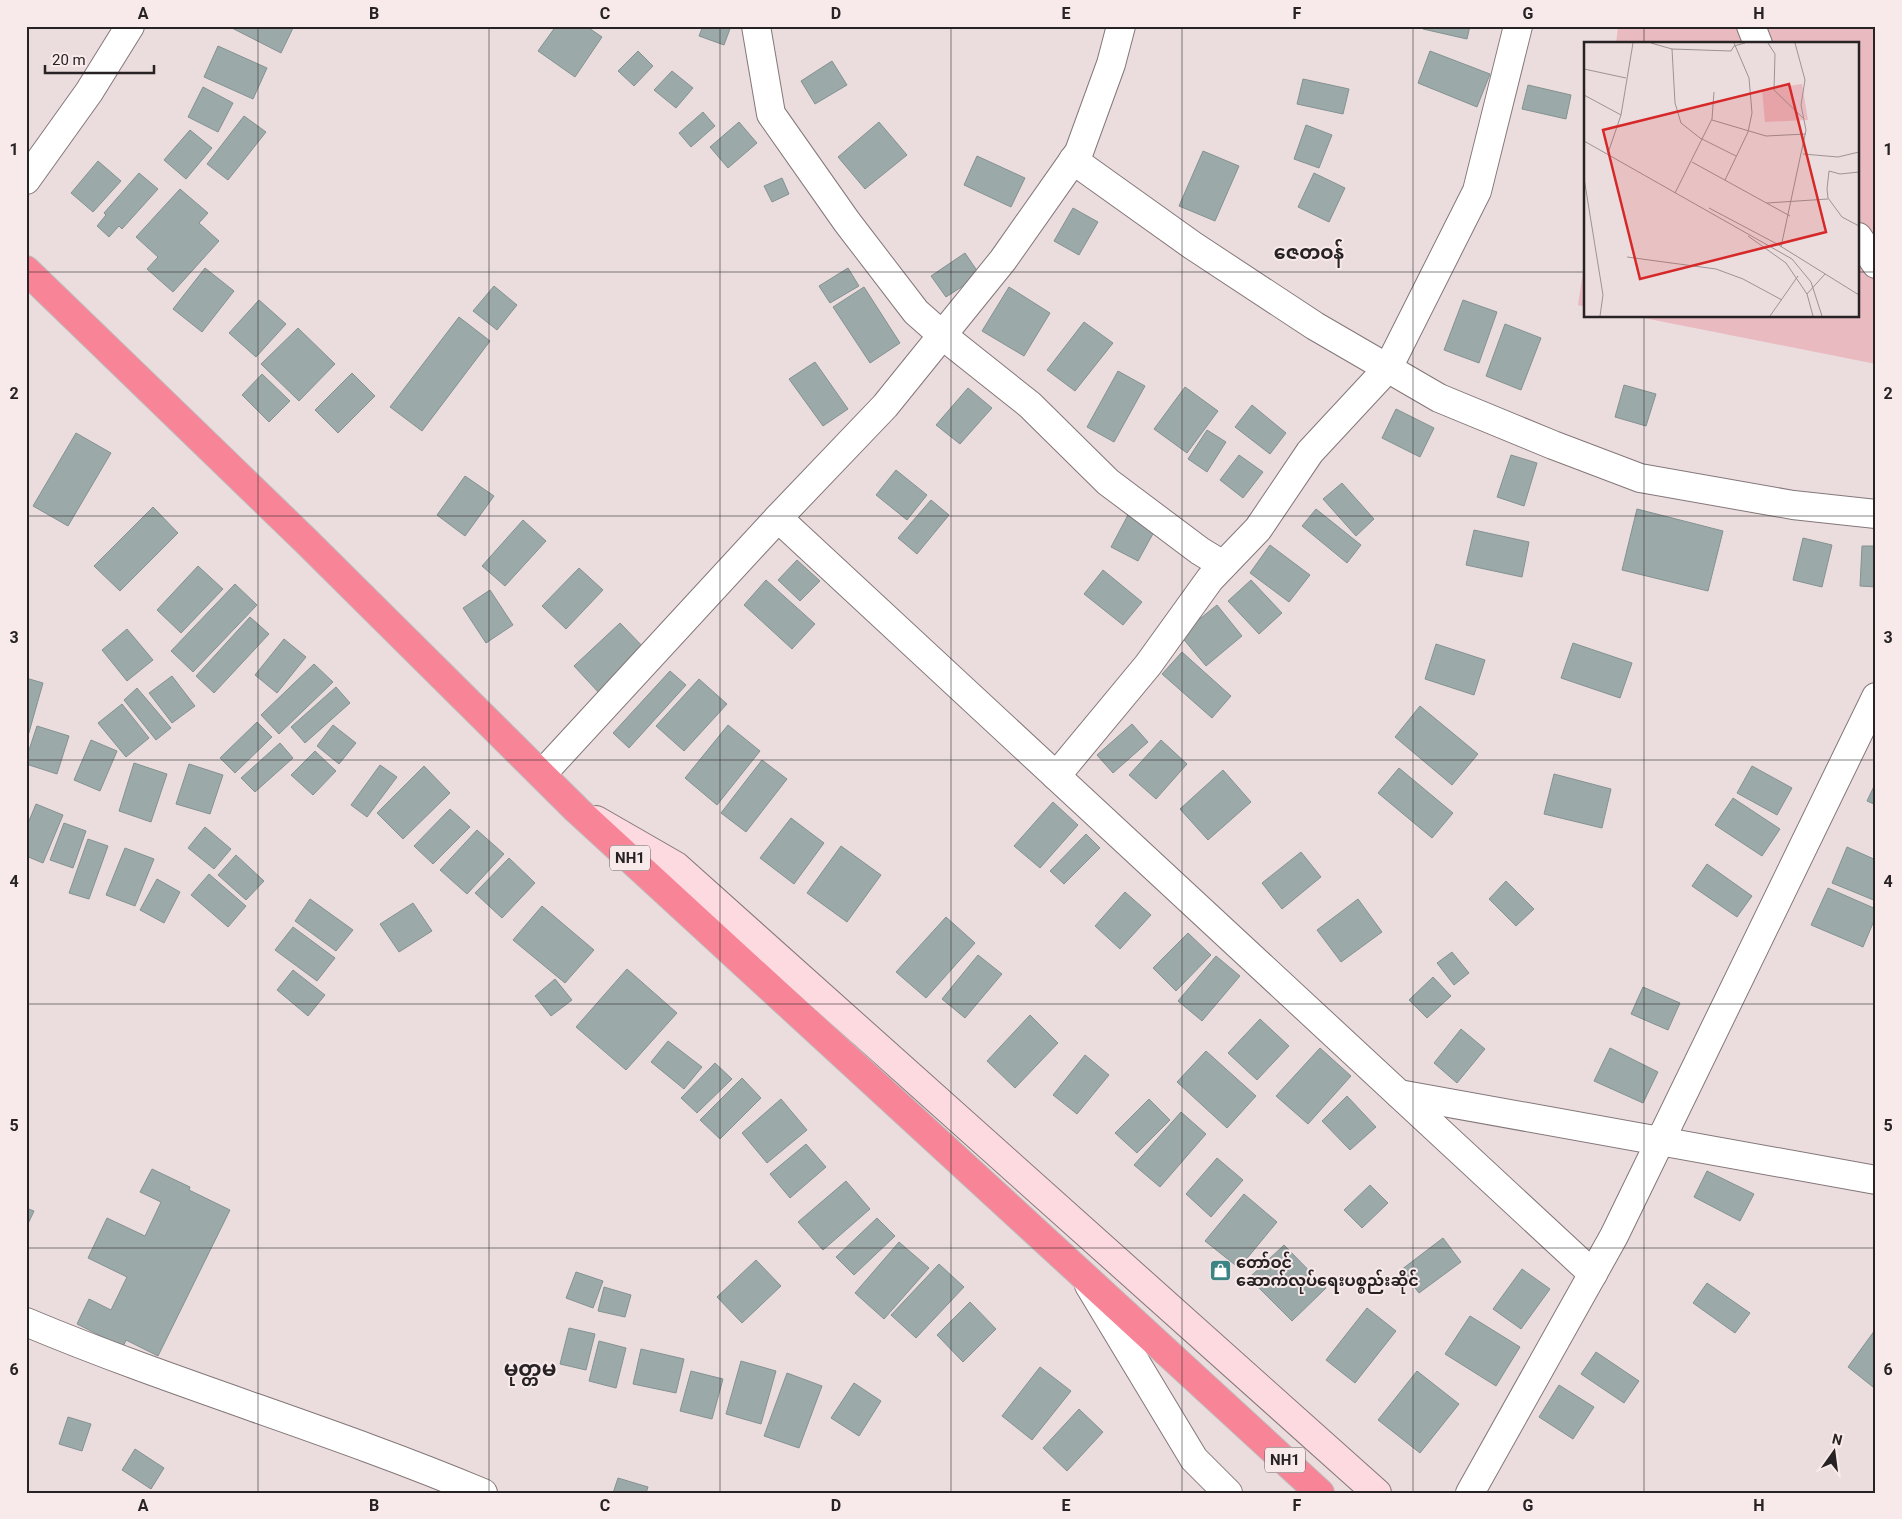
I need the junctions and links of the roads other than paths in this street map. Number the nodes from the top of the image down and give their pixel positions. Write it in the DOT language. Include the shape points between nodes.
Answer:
graph roads {
  1 [pos="130,26"];
  2 [pos="756,26"];
  3 [pos="1120,26"];
  4 [pos="1518,26"];
  5 [pos="1751,26"];
  6 [pos="1757,42"];
  7 [pos="1073,160"];
  8 [pos="26,180"];
  9 [pos="1860,240"];
  10 [pos="1876,264"];
  11 [pos="26,270"];
  12 [pos="942,335"];
  13 [pos="1388,368"];
  14 [pos="1876,514"];
  15 [pos="778,518"];
  16 [pos="1223,565"];
  17 [pos="1874,707"];
  18 [pos="542,774"];
  19 [pos="1056,776"];
  20 [pos="577,810"];
  21 [pos="1399,1094"];
  22 [pos="1659,1142"];
  23 [pos="1876,1180"];
  24 [pos="1082,1274"];
  25 [pos="1593,1274"];
  26 [pos="26,1322"];
  27 [pos="483,1493"];
  28 [pos="1228,1493"];
  29 [pos="1320,1493"];
  30 [pos="1377,1493"];
  31 [pos="1470,1493"];
  1 -- 8 [label="street" via="89,92"];
  2 -- 12 [label="street" via="771,114 916,312"];
  3 -- 7 [label="street" via="1111,64 1079,152"];
  4 -- 13 [label="street" via="1477,191"];
  5 -- 6 [label="street"];
  7 -- 12 [label="street" via="1003,260"];
  7 -- 13 [label="street" via="1225,267 1315,326"];
  9 -- 10 [label="street"];
  11 -- 18 [label="highway, NH1"];
  12 -- 15 [label="street" via="885,406"];
  12 -- 16 [label="street" via="1030,405 1108,482"];
  13 -- 14 [label="street" via="1439,398 1640,478 1793,505"];
  13 -- 16 [label="street" via="1310,452 1258,528"];
  15 -- 18 [label="street"];
  15 -- 19 [label="street"];
  16 -- 19 [label="street" via="1148,665"];
  17 -- 22 [label="street"];
  18 -- 20 [label="highway, NH1"];
  19 -- 21 [label="street"];
  20 -- 24 [label="highway, NH1"];
  20 -- 30 [label="street" via="676,866"];
  21 -- 22 [label="street"];
  21 -- 25 [label="street"];
  22 -- 23 [label="street"];
  22 -- 25 [label="street"];
  24 -- 28 [label="street" via="1194,1459"];
  24 -- 29 [label="highway, NH1"];
  25 -- 31 [label="street"];
  26 -- 27 [label="street"];
}
